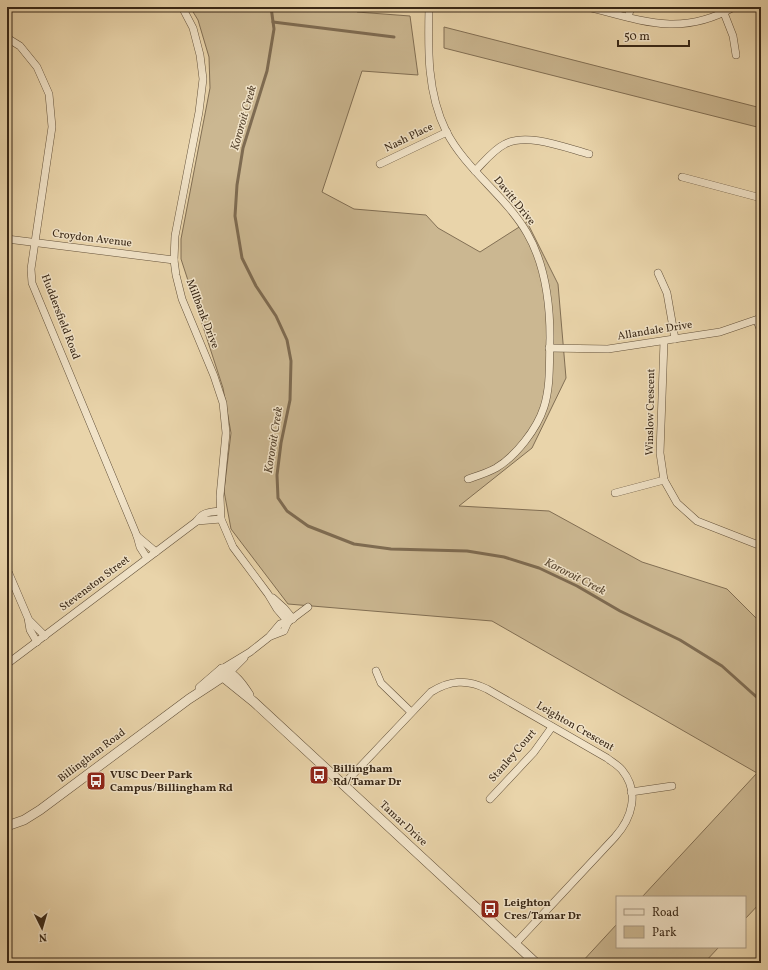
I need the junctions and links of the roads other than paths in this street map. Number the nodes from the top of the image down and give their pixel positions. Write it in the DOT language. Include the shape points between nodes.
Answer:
graph roads {
  1 [pos="182,7"];
  2 [pos="429,7"];
  3 [pos="588,7"];
  4 [pos="631,7"];
  5 [pos="734,7"];
  6 [pos="724,12"];
  7 [pos="628,17"];
  8 [pos="7,38"];
  9 [pos="736,55"];
  10 [pos="447,132"];
  11 [pos="589,154"];
  12 [pos="380,164"];
  13 [pos="475,171"];
  14 [pos="682,177"];
  15 [pos="761,198"];
  16 [pos="7,239"];
  17 [pos="34,243"];
  18 [pos="174,260"];
  19 [pos="658,273"];
  20 [pos="759,320"];
  21 [pos="761,331"];
  22 [pos="675,339"];
  23 [pos="664,341"];
  24 [pos="550,348"];
  25 [pos="468,479"];
  26 [pos="664,480"];
  27 [pos="615,493"];
  28 [pos="220,511"];
  29 [pos="221,519"];
  30 [pos="197,521"];
  31 [pos="137,536"];
  32 [pos="761,546"];
  33 [pos="156,552"];
  34 [pos="147,558"];
  35 [pos="7,569"];
  36 [pos="308,607"];
  37 [pos="28,618"];
  38 [pos="290,620"];
  39 [pos="45,636"];
  40 [pos="37,642"];
  41 [pos="7,664"];
  42 [pos="376,671"];
  43 [pos="225,673"];
  44 [pos="411,712"];
  45 [pos="552,727"];
  46 [pos="344,785"];
  47 [pos="672,786"];
  48 [pos="631,792"];
  49 [pos="490,799"];
  50 [pos="7,826"];
  51 [pos="515,944"];
  52 [pos="536,963"];
  1 -- 18 [label="street, Millbank Drive" via="200,55 203,78 199,112 174,236"];
  2 -- 10 [label="street, Davitt Drive" via="429,71 437,108"];
  3 -- 7 [label="street"];
  4 -- 7 [label="street"];
  5 -- 6 [label="street"];
  6 -- 7 [label="street" via="677,25"];
  6 -- 9 [label="street" via="733,36"];
  8 -- 17 [label="street, Huddersfield Road" via="20,46 37,67 49,94 52,127"];
  10 -- 12 [label="street, Nash Place"];
  10 -- 13 [label="street, Davitt Drive"];
  11 -- 13 [label="street" via="538,140 514,140 496,150"];
  13 -- 24 [label="street, Davitt Drive" via="517,217 534,246 548,297"];
  14 -- 15 [label="street"];
  16 -- 17 [label="street, Croydon Avenue"];
  17 -- 18 [label="street, Croydon Avenue"];
  17 -- 31 [label="street, Huddersfield Road" via="32,283"];
  18 -- 28 [label="street, Millbank Drive" via="182,299 223,403 226,433"];
  19 -- 22 [label="street" via="667,293"];
  20 -- 21 [label="street"];
  20 -- 22 [label="street, Allandale Drive" via="720,332"];
  22 -- 23 [label="street, Allandale Drive"];
  23 -- 24 [label="street, Allandale Drive" via="608,349"];
  23 -- 26 [label="street, Winslow Crescent" via="660,453"];
  24 -- 25 [label="street, Davitt Drive" via="544,407 539,419 522,444 496,468"];
  26 -- 27 [label="street"];
  26 -- 32 [label="street, Winslow Crescent" via="677,503 697,521"];
  28 -- 29 [label="street, Millbank Drive"];
  28 -- 30 [label="street, Stevenston Street" via="204,514"];
  29 -- 30 [label="street"];
  29 -- 38 [label="street, Millbank Drive" via="233,547 277,609"];
  30 -- 33 [label="street, Stevenston Street"];
  31 -- 33 [label="street, Huddersfield Road"];
  31 -- 34 [label="street, Huddersfield Road"];
  33 -- 34 [label="street, Stevenston Street"];
  34 -- 39 [label="street, Stevenston Street"];
  35 -- 37 [label="street"];
  36 -- 38 [label="street, Billingham Road"];
  37 -- 39 [label="street"];
  37 -- 40 [label="street" via="30,630"];
  38 -- 43 [label="street, Billingham Road" via="284,631 269,637"];
  39 -- 40 [label="street, Stevenston Street"];
  40 -- 41 [label="street, Stevenston Street"];
  42 -- 44 [label="street" via="381,683"];
  43 -- 46 [label="street, Tamar Drive"];
  43 -- 50 [label="street, Billingham Road" via="40,810 24,820"];
  44 -- 45 [label="street, Leighton Crescent" via="440,686 465,682 487,689"];
  44 -- 46 [label="street, Leighton Crescent"];
  45 -- 48 [label="street, Leighton Crescent" via="615,764 622,770"];
  45 -- 49 [label="street, Stanley Court" via="534,752"];
  46 -- 51 [label="street, Tamar Drive"];
  47 -- 48 [label="street"];
  48 -- 51 [label="street, Leighton Crescent" via="628,819 623,828"];
  51 -- 52 [label="street, Tamar Drive"];
}
